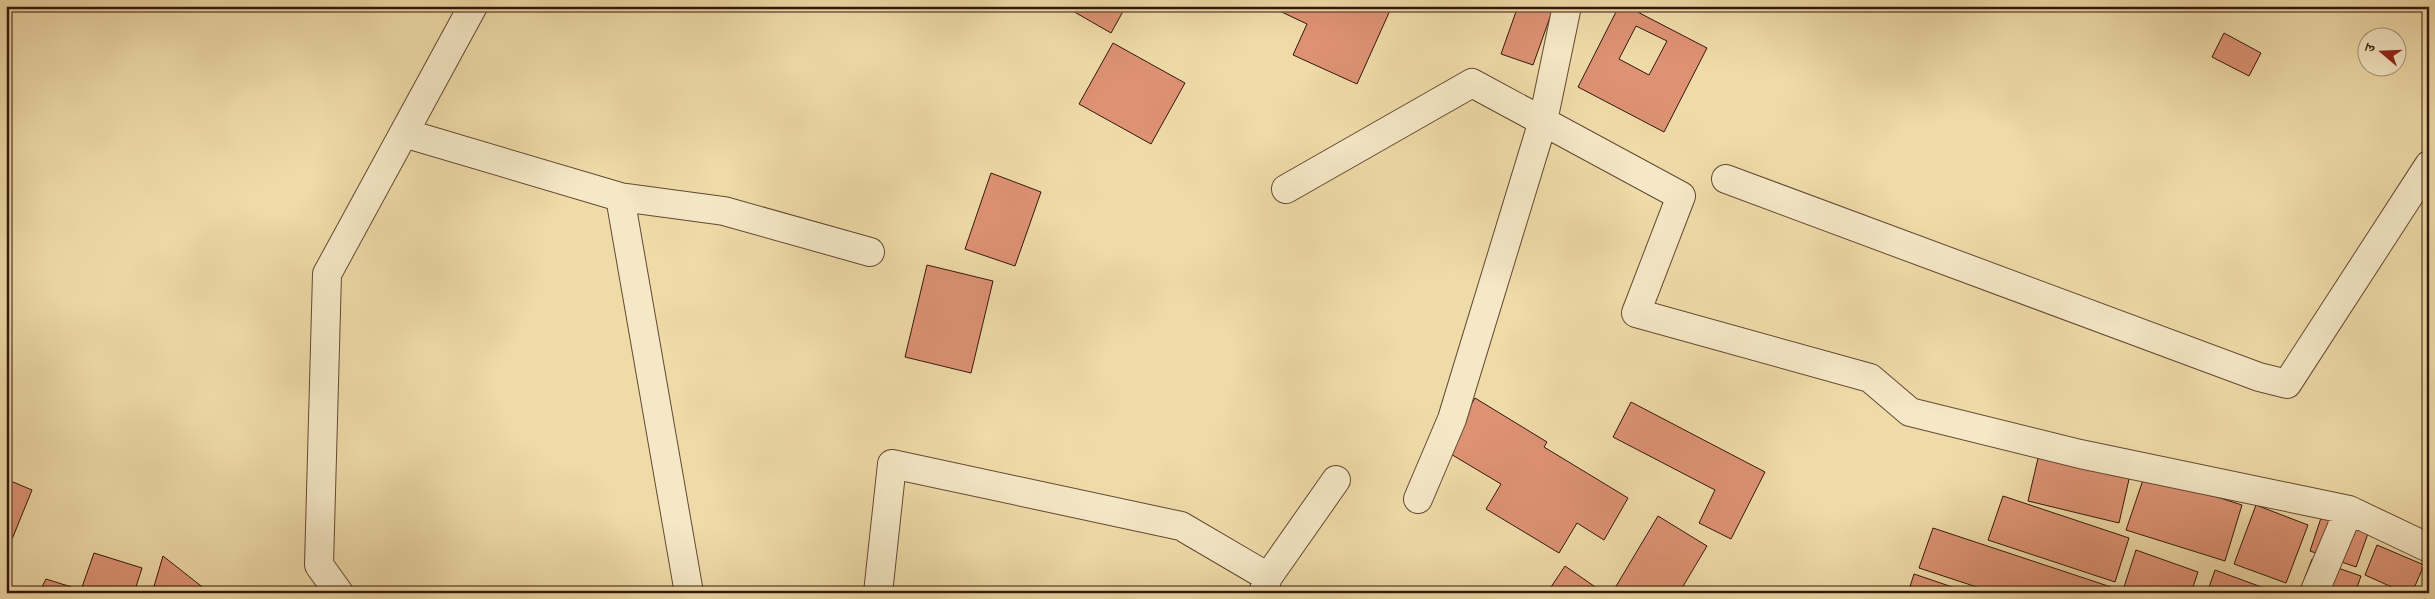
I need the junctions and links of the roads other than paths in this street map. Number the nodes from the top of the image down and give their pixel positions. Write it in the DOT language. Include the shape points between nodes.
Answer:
graph roads {
  1 [pos="473,6"];
  2 [pos="1567,6"];
  3 [pos="1543,121"];
  4 [pos="404,133"];
  5 [pos="2429,165"];
  6 [pos="1726,179"];
  7 [pos="1286,189"];
  8 [pos="620,197"];
  9 [pos="870,252"];
  10 [pos="1336,480"];
  11 [pos="1418,499"];
  12 [pos="2349,510"];
  13 [pos="2429,548"];
  14 [pos="1265,585"];
  15 [pos="339,593"];
  16 [pos="689,593"];
  17 [pos="878,593"];
  18 [pos="2314,593"];
  1 -- 4 [label="street"];
  2 -- 3 [label="street"];
  3 -- 7 [label="street" via="1472,83"];
  3 -- 11 [label="street" via="1452,419"];
  3 -- 12 [label="street" via="1681,196 1636,313 1870,378 1910,412 2080,454"];
  4 -- 8 [label="street"];
  4 -- 15 [label="street" via="327,274 320,565"];
  5 -- 6 [label="street" via="2287,384 2259,377"];
  8 -- 9 [label="street" via="724,210"];
  8 -- 16 [label="street"];
  10 -- 14 [label="street"];
  12 -- 13 [label="street"];
  12 -- 18 [label="street"];
  14 -- 17 [label="street" via="1181,526 892,464"];
}
